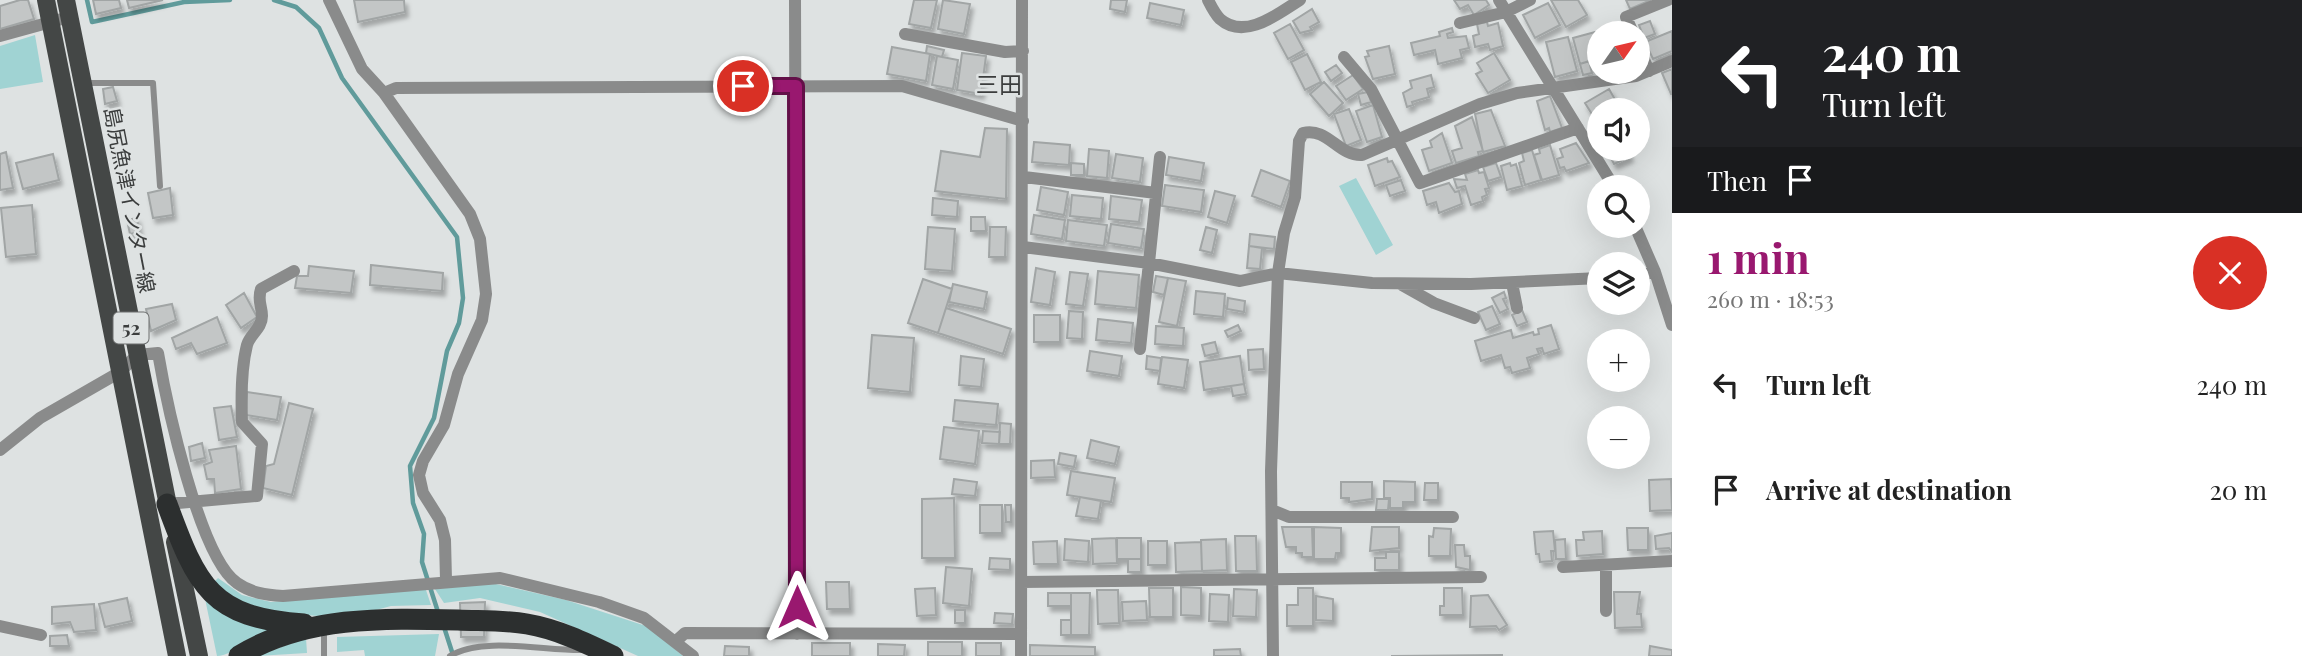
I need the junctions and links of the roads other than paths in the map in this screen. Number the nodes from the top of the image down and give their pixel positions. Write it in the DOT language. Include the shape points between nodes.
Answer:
graph roads {
  1 [pos="46,0"];
  2 [pos="329,0"];
  3 [pos="795,0"];
  4 [pos="1022,0"];
  5 [pos="1208,0"];
  6 [pos="1300,0"];
  7 [pos="1499,0"];
  8 [pos="1530,0"];
  9 [pos="1668,0"];
  10 [pos="68,8"];
  11 [pos="1506,12"];
  12 [pos="50,21"];
  13 [pos="1627,21"];
  14 [pos="1460,23"];
  15 [pos="905,34"];
  16 [pos="0,36"];
  17 [pos="1023,51"];
  18 [pos="1344,57"];
  19 [pos="1672,61"];
  20 [pos="1650,70"];
  21 [pos="82,83"];
  22 [pos="1595,84"];
  23 [pos="796,86"];
  24 [pos="1556,89"];
  25 [pos="384,93"];
  26 [pos="1023,121"];
  27 [pos="1578,128"];
  28 [pos="1398,140"];
  29 [pos="1160,157"];
  30 [pos="1607,175"];
  31 [pos="1024,177"];
  32 [pos="160,186"];
  33 [pos="1156,193"];
  34 [pos="1640,238"];
  35 [pos="1023,247"];
  36 [pos="1149,263"];
  37 [pos="294,271"];
  38 [pos="1278,272"];
  39 [pos="1655,272"];
  40 [pos="1650,273"];
  41 [pos="1587,279"];
  42 [pos="1399,283"];
  43 [pos="1512,283"];
  44 [pos="1517,308"];
  45 [pos="1474,318"];
  46 [pos="1672,325"];
  47 [pos="1140,349"];
  48 [pos="137,355"];
  49 [pos="120,372"];
  50 [pos="0,450"];
  51 [pos="196,502"];
  52 [pos="167,504"];
  53 [pos="1272,510"];
  54 [pos="1453,517"];
  55 [pos="1672,561"];
  56 [pos="1606,565"];
  57 [pos="1563,567"];
  58 [pos="1480,577"];
  59 [pos="1274,579"];
  60 [pos="446,580"];
  61 [pos="1021,582"];
  62 [pos="1606,611"];
  63 [pos="325,625"];
  64 [pos="0,626"];
  65 [pos="797,634"];
  66 [pos="1020,634"];
  67 [pos="41,635"];
  68 [pos="674,642"];
  69 [pos="604,652"];
  70 [pos="177,656"];
  71 [pos="199,656"];
  72 [pos="239,656"];
  73 [pos="324,656"];
  74 [pos="450,656"];
  75 [pos="693,656"];
  76 [pos="1021,656"];
  77 [pos="1273,656"];
  1 -- 12 [label="main road, 島尻魚津インター線 / 52"];
  2 -- 25 [label="street" via="362,69"];
  3 -- 23 [label="street"];
  4 -- 17 [label="street"];
  5 -- 6 [label="street" via="1220,20 1242,27 1262,24"];
  7 -- 11 [label="street"];
  8 -- 11 [label="street"];
  9 -- 13 [label="street"];
  10 -- 12 [label="street"];
  10 -- 21 [label="main road, 島尻魚津インター線 / 52"];
  11 -- 14 [label="street"];
  11 -- 24 [label="street"];
  12 -- 16 [label="street"];
  12 -- 49 [label="main road, 島尻魚津インター線 / 52"];
  15 -- 17 [label="street" via="1005,52"];
  17 -- 26 [label="street"];
  18 -- 28 [label="street" via="1371,89"];
  19 -- 20 [label="street"];
  21 -- 32 [label="lane" via="153,83"];
  21 -- 48 [label="main road, 島尻魚津インター線 / 52"];
  22 -- 24 [label="street"];
  23 -- 25 [label="street" via="396,88"];
  23 -- 26 [label="street" via="902,86"];
  23 -- 65 [label="street"];
  24 -- 27 [label="street"];
  24 -- 28 [label="street" via="1517,93 1480,104"];
  25 -- 60 [label="street" via="470,214 480,239 486,294 482,320 458,374 444,425 419,475 422,493 440,520"];
  26 -- 31 [label="street"];
  27 -- 28 [label="street" via="1420,183"];
  27 -- 30 [label="street"];
  28 -- 38 [label="street" via="1353,155 1321,133 1303,133"];
  29 -- 33 [label="street"];
  31 -- 33 [label="street"];
  31 -- 35 [label="street"];
  33 -- 36 [label="street"];
  34 -- 39 [label="street"];
  35 -- 36 [label="street"];
  35 -- 61 [label="street"];
  36 -- 38 [label="street" via="1241,281"];
  36 -- 47 [label="street"];
  37 -- 51 [label="street" via="261,289 259,329 248,342 242,422 262,444 257,496"];
  38 -- 42 [label="street"];
  38 -- 53 [label="street"];
  39 -- 40 [label="street"];
  39 -- 46 [label="street"];
  41 -- 43 [label="street"];
  42 -- 43 [label="street"];
  42 -- 45 [label="street"];
  43 -- 44 [label="street"];
  48 -- 49 [label="street"];
  48 -- 51 [label="street" via="158,352 168,411"];
  48 -- 52 [label="main road, 島尻魚津インター線 / 52"];
  49 -- 50 [label="street" via="40,418"];
  49 -- 70 [label="main road, 島尻魚津インター線 / 52"];
  51 -- 52 [label="street"];
  51 -- 60 [label="street" via="216,557 235,582 258,594 283,596"];
  52 -- 63 [label="highway" via="194,570 217,597 264,621"];
  52 -- 71 [label="main road, 島尻魚津インター線 / 52"];
  53 -- 54 [label="street" via="1289,517"];
  53 -- 59 [label="street"];
  55 -- 56 [label="street"];
  56 -- 57 [label="street"];
  56 -- 62 [label="street"];
  58 -- 59 [label="street"];
  59 -- 61 [label="street"];
  59 -- 77 [label="street"];
  60 -- 68 [label="street" via="500,578 599,602 644,618"];
  61 -- 66 [label="street"];
  63 -- 69 [label="highway" via="400,619 509,621 552,630"];
  63 -- 72 [label="highway" via="273,638"];
  63 -- 73 [label="lane"];
  64 -- 67 [label="street"];
  65 -- 66 [label="street"];
  65 -- 68 [label="street" via="685,633"];
  66 -- 76 [label="street"];
  68 -- 75 [label="street"];
  69 -- 74 [label="lane" via="482,646"];
}
